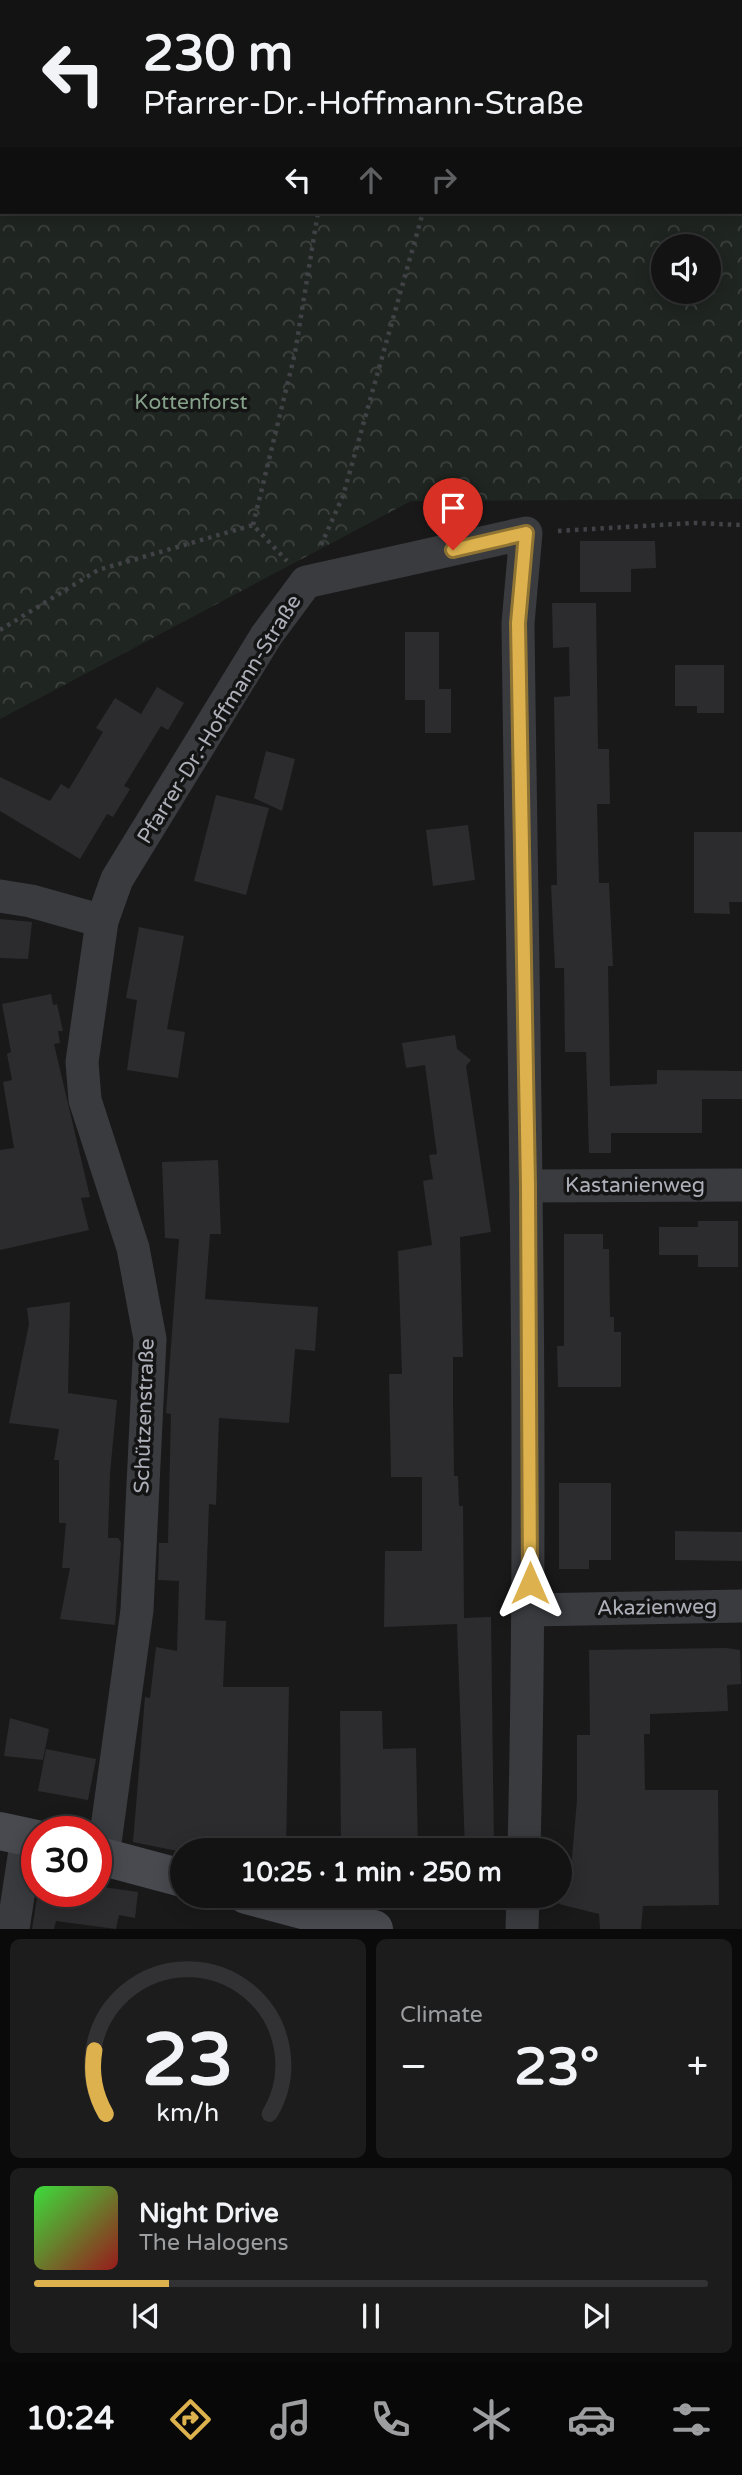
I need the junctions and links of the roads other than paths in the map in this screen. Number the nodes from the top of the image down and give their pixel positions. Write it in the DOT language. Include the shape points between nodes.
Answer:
graph roads {
  1 [pos="0,896"];
  2 [pos="102,921"];
  3 [pos="742,1185"];
  4 [pos="528,1186"];
  5 [pos="742,1606"];
  6 [pos="530,1610"];
  7 [pos="106,1816"];
  8 [pos="21,1836"];
  9 [pos="524,1838"];
  10 [pos="112,1859"];
  11 [pos="170,1875"];
  12 [pos="295,1908"];
  13 [pos="523,1908"];
  14 [pos="13,1929"];
  15 [pos="374,1929"];
  16 [pos="522,1929"];
  1 -- 2 [label="street"];
  2 -- 4 [label="street, Pfarrer-Dr.-Hoffmann-Straße" via="117,879 266,636 306,582 526,533 518,623"];
  2 -- 7 [label="street, Schützenstraße" via="82,1062 85,1100 133,1248 150,1339 137,1610"];
  3 -- 4 [label="street, Kastanienweg"];
  4 -- 6 [label="street"];
  5 -- 6 [label="street, Akazienweg"];
  6 -- 9 [label="street"];
  8 -- 14 [label="street"];
  10 -- 11 [label="main road"];
  12 -- 15 [label="main road"];
  13 -- 16 [label="street"];
}
